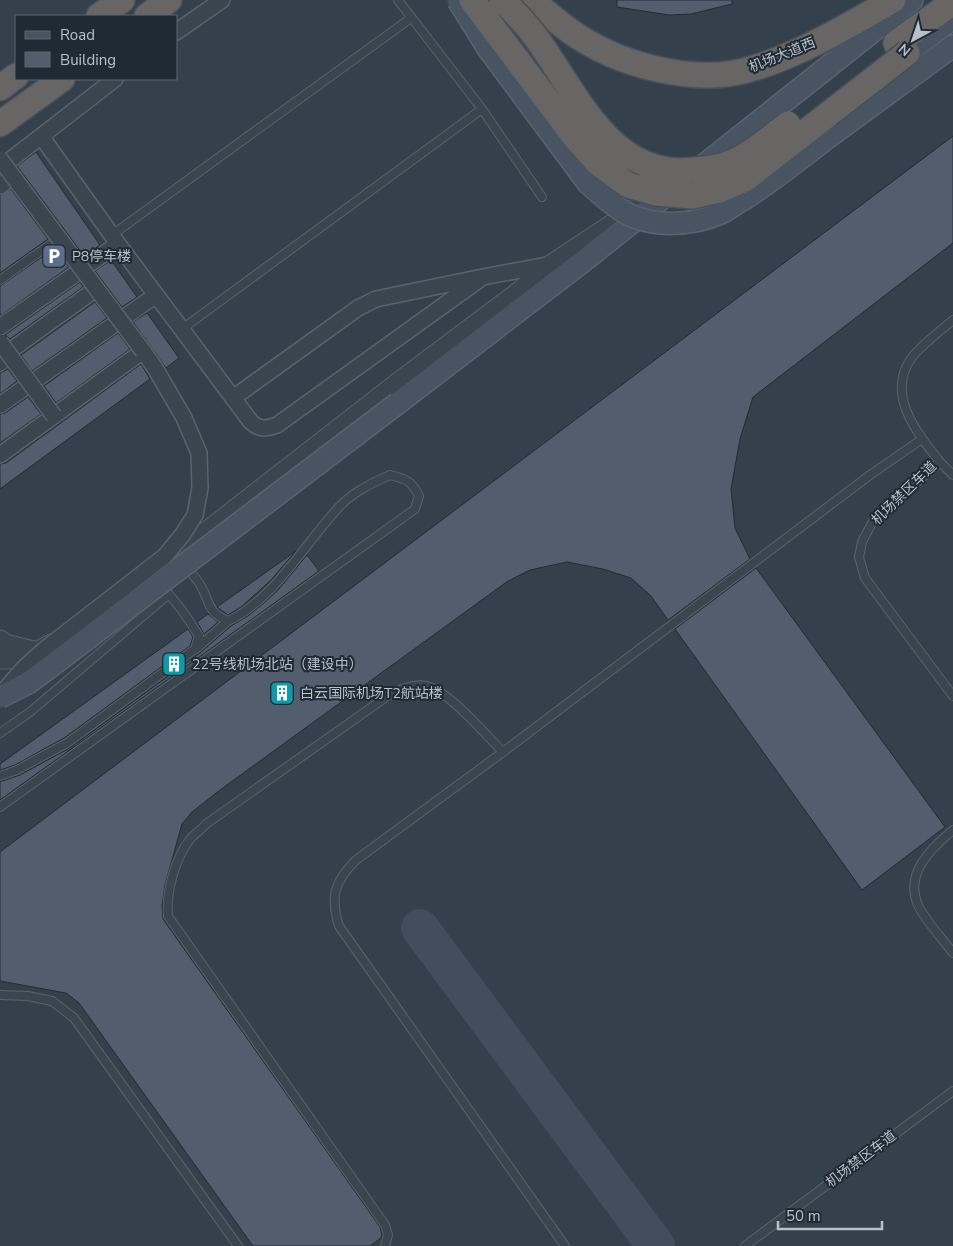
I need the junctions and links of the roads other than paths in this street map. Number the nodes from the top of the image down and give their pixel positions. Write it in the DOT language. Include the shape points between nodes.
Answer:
graph roads {
  1 [pos="122,0"];
  2 [pos="222,0"];
  3 [pos="398,0"];
  4 [pos="458,0"];
  5 [pos="472,0"];
  6 [pos="502,0"];
  7 [pos="531,0"];
  8 [pos="545,0"];
  9 [pos="894,0"];
  10 [pos="912,0"];
  11 [pos="953,4"];
  12 [pos="100,15"];
  13 [pos="411,18"];
  14 [pos="953,18"];
  15 [pos="178,31"];
  16 [pos="570,32"];
  17 [pos="953,46"];
  18 [pos="902,48"];
  19 [pos="15,77"];
  20 [pos="61,80"];
  21 [pos="114,80"];
  22 [pos="0,88"];
  23 [pos="482,109"];
  24 [pos="0,124"];
  25 [pos="41,136"];
  26 [pos="713,158"];
  27 [pos="0,159"];
  28 [pos="0,168"];
  29 [pos="13,176"];
  30 [pos="0,186"];
  31 [pos="542,198"];
  32 [pos="58,238"];
  33 [pos="115,239"];
  34 [pos="552,264"];
  35 [pos="482,277"];
  36 [pos="0,280"];
  37 [pos="96,289"];
  38 [pos="156,295"];
  39 [pos="953,320"];
  40 [pos="121,323"];
  41 [pos="0,327"];
  42 [pos="182,329"];
  43 [pos="0,342"];
  44 [pos="143,351"];
  45 [pos="4,361"];
  46 [pos="34,388"];
  47 [pos="233,398"];
  48 [pos="0,405"];
  49 [pos="0,412"];
  50 [pos="54,416"];
  51 [pos="922,439"];
  52 [pos="0,455"];
  53 [pos="940,462"];
  54 [pos="953,475"];
  55 [pos="177,554"];
  56 [pos="148,577"];
  57 [pos="169,594"];
  58 [pos="228,621"];
  59 [pos="0,640"];
  60 [pos="195,649"];
  61 [pos="38,651"];
  62 [pos="0,660"];
  63 [pos="0,696"];
  64 [pos="953,696"];
  65 [pos="0,734"];
  66 [pos="503,752"];
  67 [pos="0,776"];
  68 [pos="0,807"];
  69 [pos="953,830"];
  70 [pos="953,953"];
  71 [pos="0,995"];
  72 [pos="953,1091"];
  73 [pos="238,1246"];
  74 [pos="385,1246"];
  75 [pos="565,1246"];
  76 [pos="745,1246"];
  1 -- 12 [label="highway"];
  2 -- 15 [label="street"];
  3 -- 13 [label="lane"];
  4 -- 17 [label="main road, bridge" via="487,47 588,183 625,212 652,222 673,224 720,213 758,190"];
  5 -- 18 [label="highway, bridge" via="598,163 628,184 656,193 692,196 719,190 745,179"];
  6 -- 18 [label="highway, bridge" via="539,41 600,130 636,161 658,170 681,172 734,162"];
  7 -- 16 [label="highway, 机场大道西"];
  8 -- 16 [label="main road"];
  9 -- 16 [label="highway, 机场大道西" via="787,55 753,69 721,75 661,70 601,49"];
  10 -- 26 [label="main road"];
  11 -- 18 [label="highway"];
  13 -- 23 [label="lane"];
  13 -- 33 [label="lane"];
  14 -- 18 [label="main road"];
  19 -- 22 [label="highway"];
  20 -- 24 [label="highway"];
  21 -- 25 [label="street"];
  23 -- 31 [label="lane"];
  23 -- 42 [label="lane"];
  25 -- 28 [label="street"];
  25 -- 33 [label="street"];
  26 -- 34 [label="street"];
  26 -- 63 [label="main road, bridge" via="582,262 55,663"];
  27 -- 29 [label="street, bridge"];
  29 -- 30 [label="street"];
  29 -- 32 [label="street, bridge"];
  32 -- 36 [label="lane"];
  32 -- 37 [label="street, bridge"];
  33 -- 38 [label="street"];
  33 -- 41 [label="street"];
  34 -- 35 [label="street"];
  34 -- 55 [label="street"];
  35 -- 47 [label="street" via="376,299 358,308"];
  35 -- 47 [label="street" via="277,425 268,429 256,427"];
  37 -- 40 [label="street, bridge"];
  37 -- 45 [label="street" via="33,335"];
  38 -- 42 [label="street"];
  38 -- 48 [label="street"];
  39 -- 51 [label="lane, 机场禁区车道" via="912,358 902,378 903,401"];
  40 -- 44 [label="street, bridge"];
  40 -- 46 [label="lane"];
  42 -- 47 [label="street"];
  43 -- 45 [label="street, bridge"];
  44 -- 50 [label="street"];
  44 -- 63 [label="street, bridge" via="184,418 199,453 200,488 195,515 165,556 45,648"];
  45 -- 46 [label="street, bridge"];
  46 -- 49 [label="lane"];
  46 -- 50 [label="street, bridge"];
  50 -- 52 [label="street"];
  51 -- 53 [label="lane, 机场禁区车道"];
  51 -- 66 [label="lane"];
  53 -- 54 [label="lane"];
  53 -- 64 [label="lane, 机场禁区车道" via="873,521 862,542 859,558 865,578"];
  55 -- 56 [label="street"];
  55 -- 58 [label="lane" via="216,616"];
  56 -- 57 [label="lane"];
  56 -- 61 [label="street" via="87,622"];
  57 -- 60 [label="lane" via="199,636"];
  57 -- 65 [label="lane"];
  58 -- 60 [label="lane"];
  58 -- 68 [label="lane" via="244,614 267,592 340,506 368,485 390,475 407,480 415,487 419,496 415,509"];
  59 -- 61 [label="street"];
  60 -- 67 [label="lane" via="66,743"];
  61 -- 62 [label="street"];
  66 -- 74 [label="lane" via="448,697 429,686 406,687 389,695 206,824 191,838 169,886 168,916 385,1225 388,1235"];
  66 -- 75 [label="lane" via="356,860 344,872 335,890 333,908 339,926"];
  69 -- 70 [label="lane" via="925,859 914,884 918,904"];
  71 -- 73 [label="lane" via="52,1001 74,1018"];
  72 -- 76 [label="lane, 机场禁区车道"];
}
